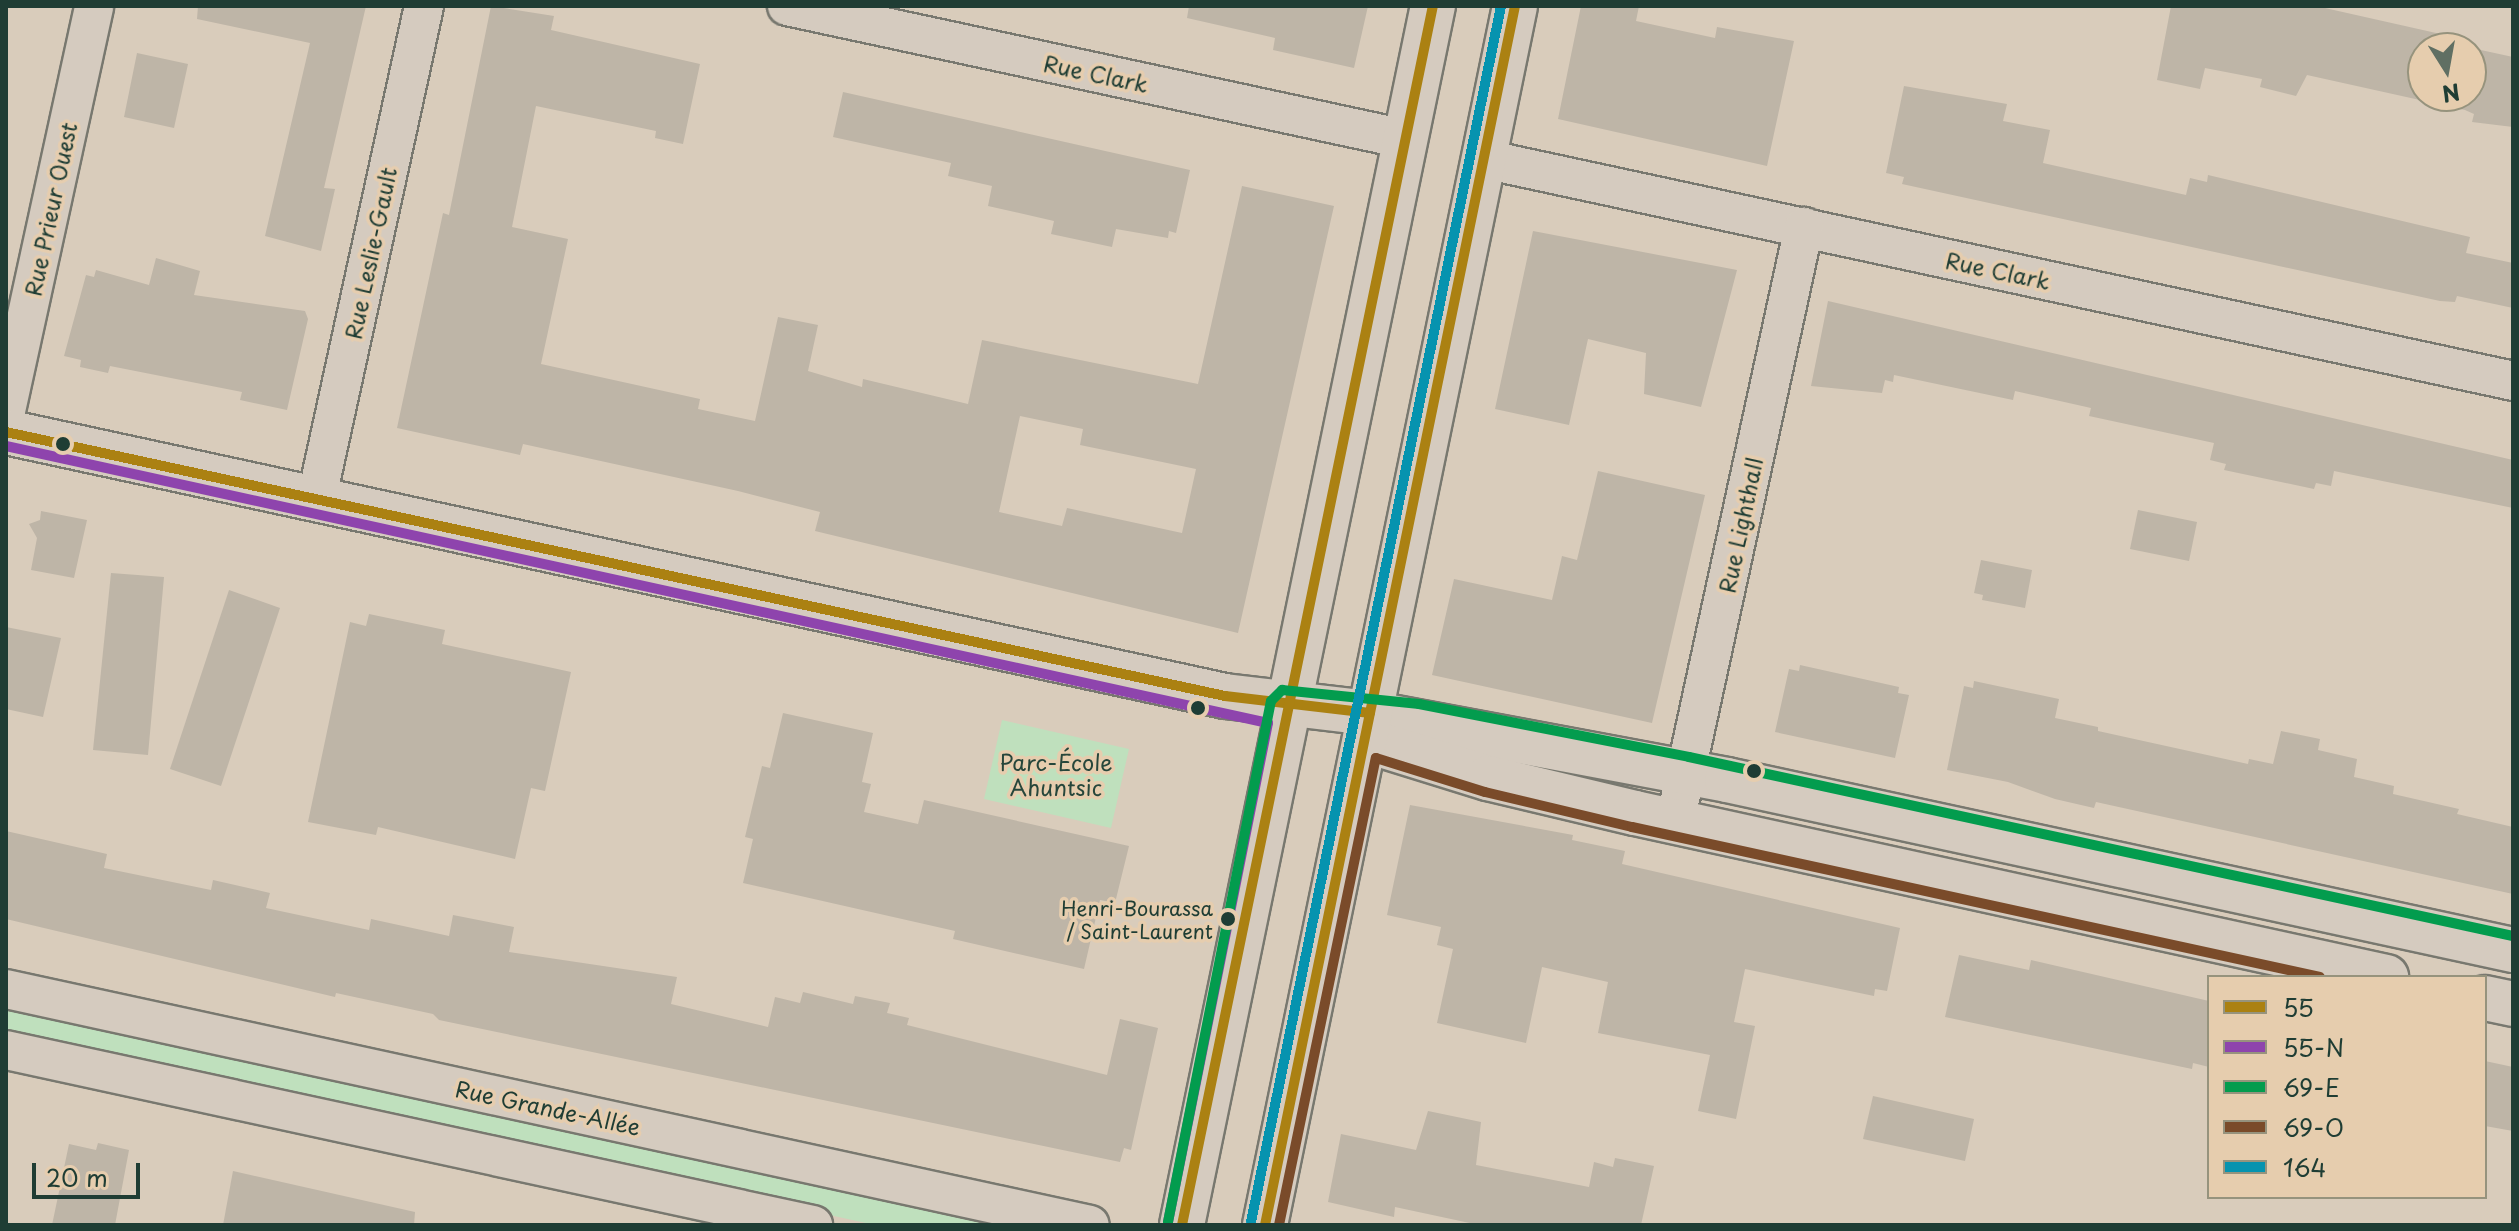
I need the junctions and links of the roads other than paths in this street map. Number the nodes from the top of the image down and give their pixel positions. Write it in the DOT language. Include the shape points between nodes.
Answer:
graph roads {
  1 [pos="94,6"];
  2 [pos="424,6"];
  3 [pos="787,6"];
  4 [pos="1433,6"];
  5 [pos="1515,6"];
  6 [pos="1405,139"];
  7 [pos="1484,159"];
  8 [pos="1804,227"];
  9 [pos="2513,381"];
  10 [pos="6,411"];
  11 [pos="6,432"];
  12 [pos="316,501"];
  13 [pos="1284,708"];
  14 [pos="1367,726"];
  15 [pos="1686,771"];
  16 [pos="1675,822"];
  17 [pos="2513,950"];
  18 [pos="2377,975"];
  19 [pos="6,989"];
  20 [pos="2487,998"];
  21 [pos="2513,1004"];
  22 [pos="6,1050"];
  23 [pos="813,1225"];
  24 [pos="1090,1225"];
  25 [pos="1182,1225"];
  26 [pos="1265,1225"];
  1 -- 10 [label="street, Rue Prieur Ouest"];
  2 -- 12 [label="street, Rue Leslie-Gault"];
  3 -- 6 [label="street, Rue Clark"];
  4 -- 6 [label="main road"];
  5 -- 7 [label="main road"];
  6 -- 13 [label="main road"];
  7 -- 8 [label="street, Rue Clark"];
  7 -- 14 [label="main road"];
  8 -- 9 [label="street, Rue Clark"];
  8 -- 15 [label="street, Rue Lighthall"];
  11 -- 12 [label="main road"];
  12 -- 13 [label="main road"];
  13 -- 14 [label="main road"];
  13 -- 25 [label="main road"];
  14 -- 15 [label="main road"];
  14 -- 16 [label="main road" via="1488,778"];
  14 -- 26 [label="main road"];
  15 -- 16 [label="street, Rue Lighthall"];
  15 -- 17 [label="main road"];
  16 -- 18 [label="main road"];
  19 -- 24 [label="street, Rue Grande-Allée"];
  20 -- 21 [label="main road"];
  22 -- 23 [label="street"];
}
